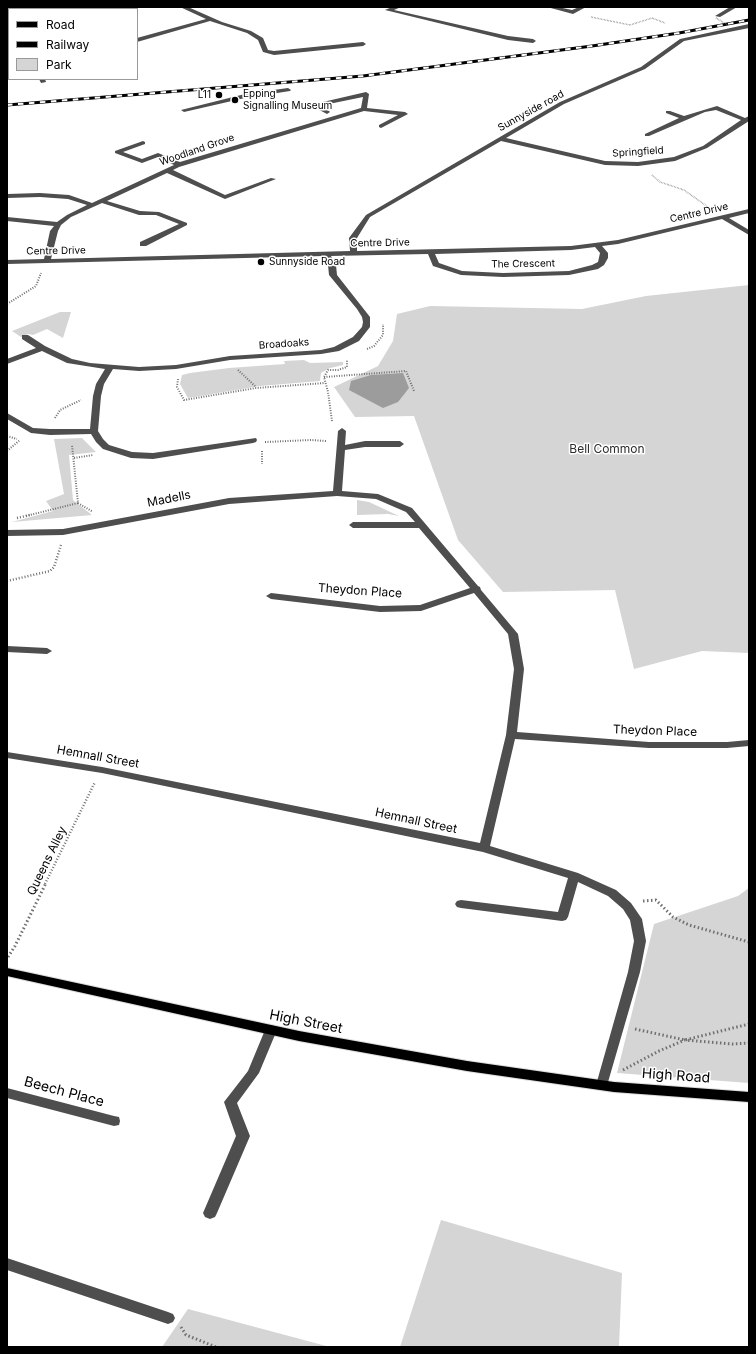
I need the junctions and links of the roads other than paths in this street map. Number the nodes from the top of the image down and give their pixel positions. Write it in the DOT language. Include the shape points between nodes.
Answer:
graph roads {
  1 [pos="182,7"];
  2 [pos="398,7"];
  3 [pos="550,7"];
  4 [pos="583,7"];
  5 [pos="734,7"];
  6 [pos="718,17"];
  7 [pos="211,19"];
  8 [pos="749,26"];
  9 [pos="138,40"];
  10 [pos="533,41"];
  11 [pos="362,44"];
  12 [pos="288,90"];
  13 [pos="364,109"];
  14 [pos="184,110"];
  15 [pos="327,112"];
  16 [pos="668,112"];
  17 [pos="684,118"];
  18 [pos="748,119"];
  19 [pos="381,126"];
  20 [pos="647,135"];
  21 [pos="500,139"];
  22 [pos="143,143"];
  23 [pos="180,165"];
  24 [pos="167,170"];
  25 [pos="273,179"];
  26 [pos="7,196"];
  27 [pos="101,201"];
  28 [pos="93,205"];
  29 [pos="749,211"];
  30 [pos="723,218"];
  31 [pos="7,220"];
  32 [pos="58,224"];
  33 [pos="749,233"];
  34 [pos="143,244"];
  35 [pos="597,245"];
  36 [pos="431,252"];
  37 [pos="354,254"];
  38 [pos="327,255"];
  39 [pos="46,261"];
  40 [pos="7,262"];
  41 [pos="25,338"];
  42 [pos="42,348"];
  43 [pos="7,362"];
  44 [pos="110,367"];
  45 [pos="7,415"];
  46 [pos="94,431"];
  47 [pos="342,431"];
  48 [pos="257,441"];
  49 [pos="400,444"];
  50 [pos="341,445"];
  51 [pos="337,493"];
  52 [pos="422,524"];
  53 [pos="353,525"];
  54 [pos="7,533"];
  55 [pos="477,589"];
  56 [pos="271,596"];
  57 [pos="7,649"];
  58 [pos="47,651"];
  59 [pos="511,735"];
  60 [pos="749,743"];
  61 [pos="7,755"];
  62 [pos="484,848"];
  63 [pos="574,876"];
  64 [pos="461,904"];
  65 [pos="7,972"];
  66 [pos="271,1030"];
  67 [pos="608,1086"];
  68 [pos="7,1093"];
  69 [pos="749,1097"];
  70 [pos="114,1121"];
  71 [pos="210,1213"];
  72 [pos="7,1264"];
  73 [pos="168,1318"];
  1 -- 7 [label="street"];
  2 -- 10 [label="street" via="388,10 508,38"];
  3 -- 4 [label="street" via="573,12"];
  5 -- 6 [label="street"];
  7 -- 9 [label="street"];
  7 -- 11 [label="street" via="262,39 265,51 274,53"];
  8 -- 21 [label="street, Sunnyside road" via="682,40 643,68 562,103"];
  12 -- 14 [label="street" via="246,96"];
  13 -- 15 [label="street" via="366,94 313,105"];
  13 -- 19 [label="street, Woodland Grove" via="405,114"];
  13 -- 23 [label="street, Woodland Grove"];
  16 -- 17 [label="street"];
  17 -- 18 [label="street, Springfield" via="718,108"];
  17 -- 20 [label="street, Springfield"];
  18 -- 21 [label="street, Springfield" via="705,147 674,159 638,164 605,163"];
  21 -- 37 [label="street, Sunnyside road" via="368,216 353,238"];
  22 -- 23 [label="street" via="117,152 142,161 158,155"];
  23 -- 24 [label="street, Woodland Grove"];
  24 -- 25 [label="street" via="225,197"];
  24 -- 27 [label="street, Woodland Grove"];
  26 -- 28 [label="street" via="69,197"];
  27 -- 28 [label="street, Woodland Grove"];
  27 -- 34 [label="street" via="139,213 157,214 185,224"];
  28 -- 32 [label="street, Woodland Grove"];
  29 -- 30 [label="street, Centre Drive"];
  30 -- 33 [label="street"];
  30 -- 35 [label="street, Centre Drive"];
  31 -- 32 [label="street"];
  32 -- 39 [label="street"];
  35 -- 36 [label="street, Centre Drive" via="550,250"];
  35 -- 36 [label="street, The Crescent" via="604,253 601,263 585,270 562,273 461,273 436,264"];
  36 -- 37 [label="street, Centre Drive"];
  37 -- 38 [label="street, Centre Drive"];
  38 -- 39 [label="street, Centre Drive"];
  38 -- 44 [label="street, Broadoaks" via="332,265 332,275 366,317 366,327 348,345 321,352 230,358 173,367"];
  39 -- 40 [label="street, Centre Drive"];
  41 -- 42 [label="street, Broadoaks"];
  42 -- 43 [label="street"];
  42 -- 44 [label="street, Broadoaks" via="70,361"];
  44 -- 46 [label="street" via="100,384"];
  45 -- 46 [label="street" via="31,430"];
  46 -- 48 [label="street" via="106,447 117,452 143,456"];
  47 -- 50 [label="street"];
  49 -- 50 [label="street"];
  50 -- 51 [label="street"];
  51 -- 52 [label="street, Madells" via="378,497 409,510"];
  51 -- 54 [label="street, Madells" via="229,501 65,531"];
  52 -- 53 [label="street"];
  52 -- 55 [label="street, Madells"];
  55 -- 56 [label="street, Theydon Place" via="421,608 380,608"];
  55 -- 59 [label="street" via="514,634 519,669"];
  57 -- 58 [label="street"];
  59 -- 60 [label="street, Theydon Place" via="649,746"];
  59 -- 62 [label="street"];
  61 -- 62 [label="street, Hemnall Street" via="102,770"];
  62 -- 63 [label="street, Hemnall Street"];
  63 -- 64 [label="street" via="562,917"];
  63 -- 67 [label="street, Hemnall Street" via="612,893 627,906 636,919 640,941 618,1026"];
  65 -- 66 [label="main road, High Street"];
  66 -- 67 [label="main road, High Street" via="466,1066"];
  66 -- 71 [label="street" via="253,1073 230,1102 243,1136"];
  67 -- 69 [label="main road, High Road"];
  68 -- 70 [label="street, Beech Place"];
  72 -- 73 [label="street"];
}
